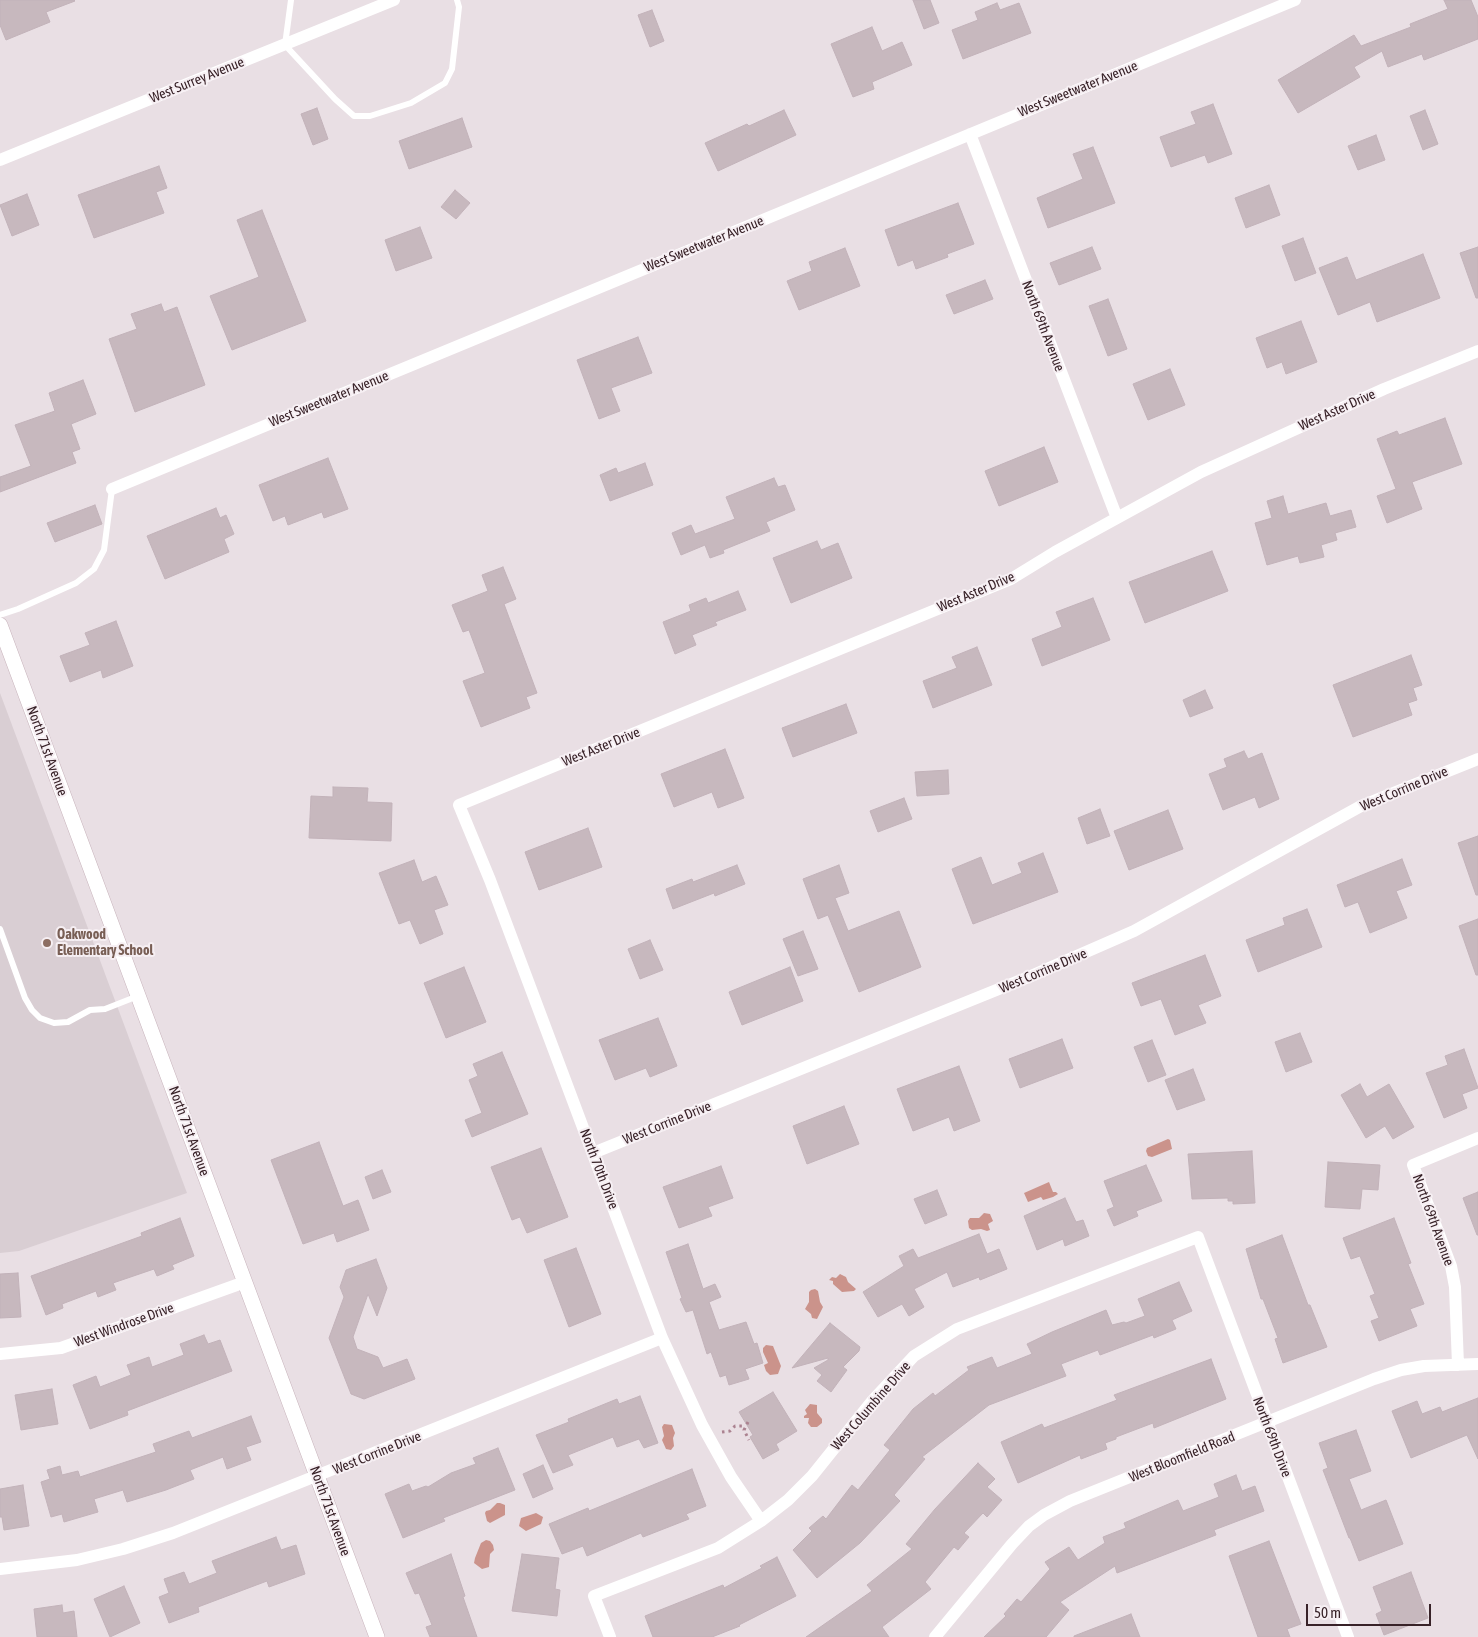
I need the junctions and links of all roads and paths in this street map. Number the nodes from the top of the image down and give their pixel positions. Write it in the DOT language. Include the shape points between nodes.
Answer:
graph roads {
  1 [pos="291,0"];
  2 [pos="394,0"];
  3 [pos="457,0"];
  4 [pos="1295,0"];
  5 [pos="284,45"];
  6 [pos="970,134"];
  7 [pos="0,160"];
  8 [pos="1478,351"];
  9 [pos="112,489"];
  10 [pos="1117,518"];
  11 [pos="0,615"];
  12 [pos="2,634"];
  13 [pos="1478,759"];
  14 [pos="459,805"];
  15 [pos="0,929"];
  16 [pos="138,996"];
  17 [pos="1478,1138"];
  18 [pos="593,1153"];
  19 [pos="1198,1237"];
  20 [pos="245,1282"];
  21 [pos="662,1338"];
  22 [pos="0,1354"];
  23 [pos="1478,1364"];
  24 [pos="1458,1365"];
  25 [pos="748,1422"];
  26 [pos="1267,1423"];
  27 [pos="745,1426"];
  28 [pos="710,1440"];
  29 [pos="749,1440"];
  30 [pos="318,1477"];
  31 [pos="762,1521"];
  32 [pos="0,1569"];
  33 [pos="377,1637"];
  34 [pos="610,1637"];
  35 [pos="935,1637"];
  36 [pos="1348,1637"];
  1 -- 5 [label="lane"];
  2 -- 5 [label="street, West Surrey Avenue"];
  3 -- 5 [label="lane" via="452,69 444,83 411,103 370,116 354,116"];
  4 -- 6 [label="street, West Sweetwater Avenue"];
  5 -- 7 [label="street, West Surrey Avenue"];
  6 -- 9 [label="street, West Sweetwater Avenue"];
  6 -- 10 [label="street, North 69th Avenue"];
  8 -- 10 [label="street, West Aster Drive" via="1384,389 1201,472"];
  9 -- 11 [label="lane" via="104,550 94,569 76,583"];
  10 -- 14 [label="street, West Aster Drive" via="1011,579"];
  12 -- 16 [label="street, North 71st Avenue"];
  13 -- 18 [label="street, West Corrine Drive" via="1361,806 1134,930 1031,976"];
  14 -- 18 [label="street, North 70th Drive"];
  15 -- 16 [label="lane" via="25,998 40,1018 54,1023 68,1022 90,1010 105,1009"];
  16 -- 20 [label="street, North 71st Avenue"];
  17 -- 24 [label="street, North 69th Avenue" via="1413,1165 1451,1266"];
  18 -- 21 [label="street, North 70th Drive"];
  19 -- 26 [label="street, North 69th Drive"];
  19 -- 31 [label="street, West Columbine Drive" via="957,1329 914,1356 873,1400 812,1476"];
  20 -- 22 [label="street, West Windrose Drive" via="61,1348"];
  20 -- 30 [label="street, North 71st Avenue"];
  21 -- 28 [label="street, North 70th Drive"];
  21 -- 30 [label="street, West Corrine Drive"];
  23 -- 24 [label="street, West Bloomfield Road"];
  24 -- 26 [label="street, West Bloomfield Road" via="1401,1370"];
  25 -- 27 [label="path"];
  26 -- 35 [label="street, West Bloomfield Road" via="1070,1501 1044,1515 1012,1544"];
  26 -- 36 [label="street, North 69th Drive"];
  27 -- 28 [label="path" via="735,1426"];
  27 -- 29 [label="path"];
  28 -- 31 [label="street, North 70th Drive"];
  30 -- 32 [label="street, West Corrine Drive" via="123,1549 78,1560"];
  30 -- 33 [label="street, North 71st Avenue"];
  31 -- 34 [label="street, West Columbine Drive" via="718,1548 594,1596"];
}
